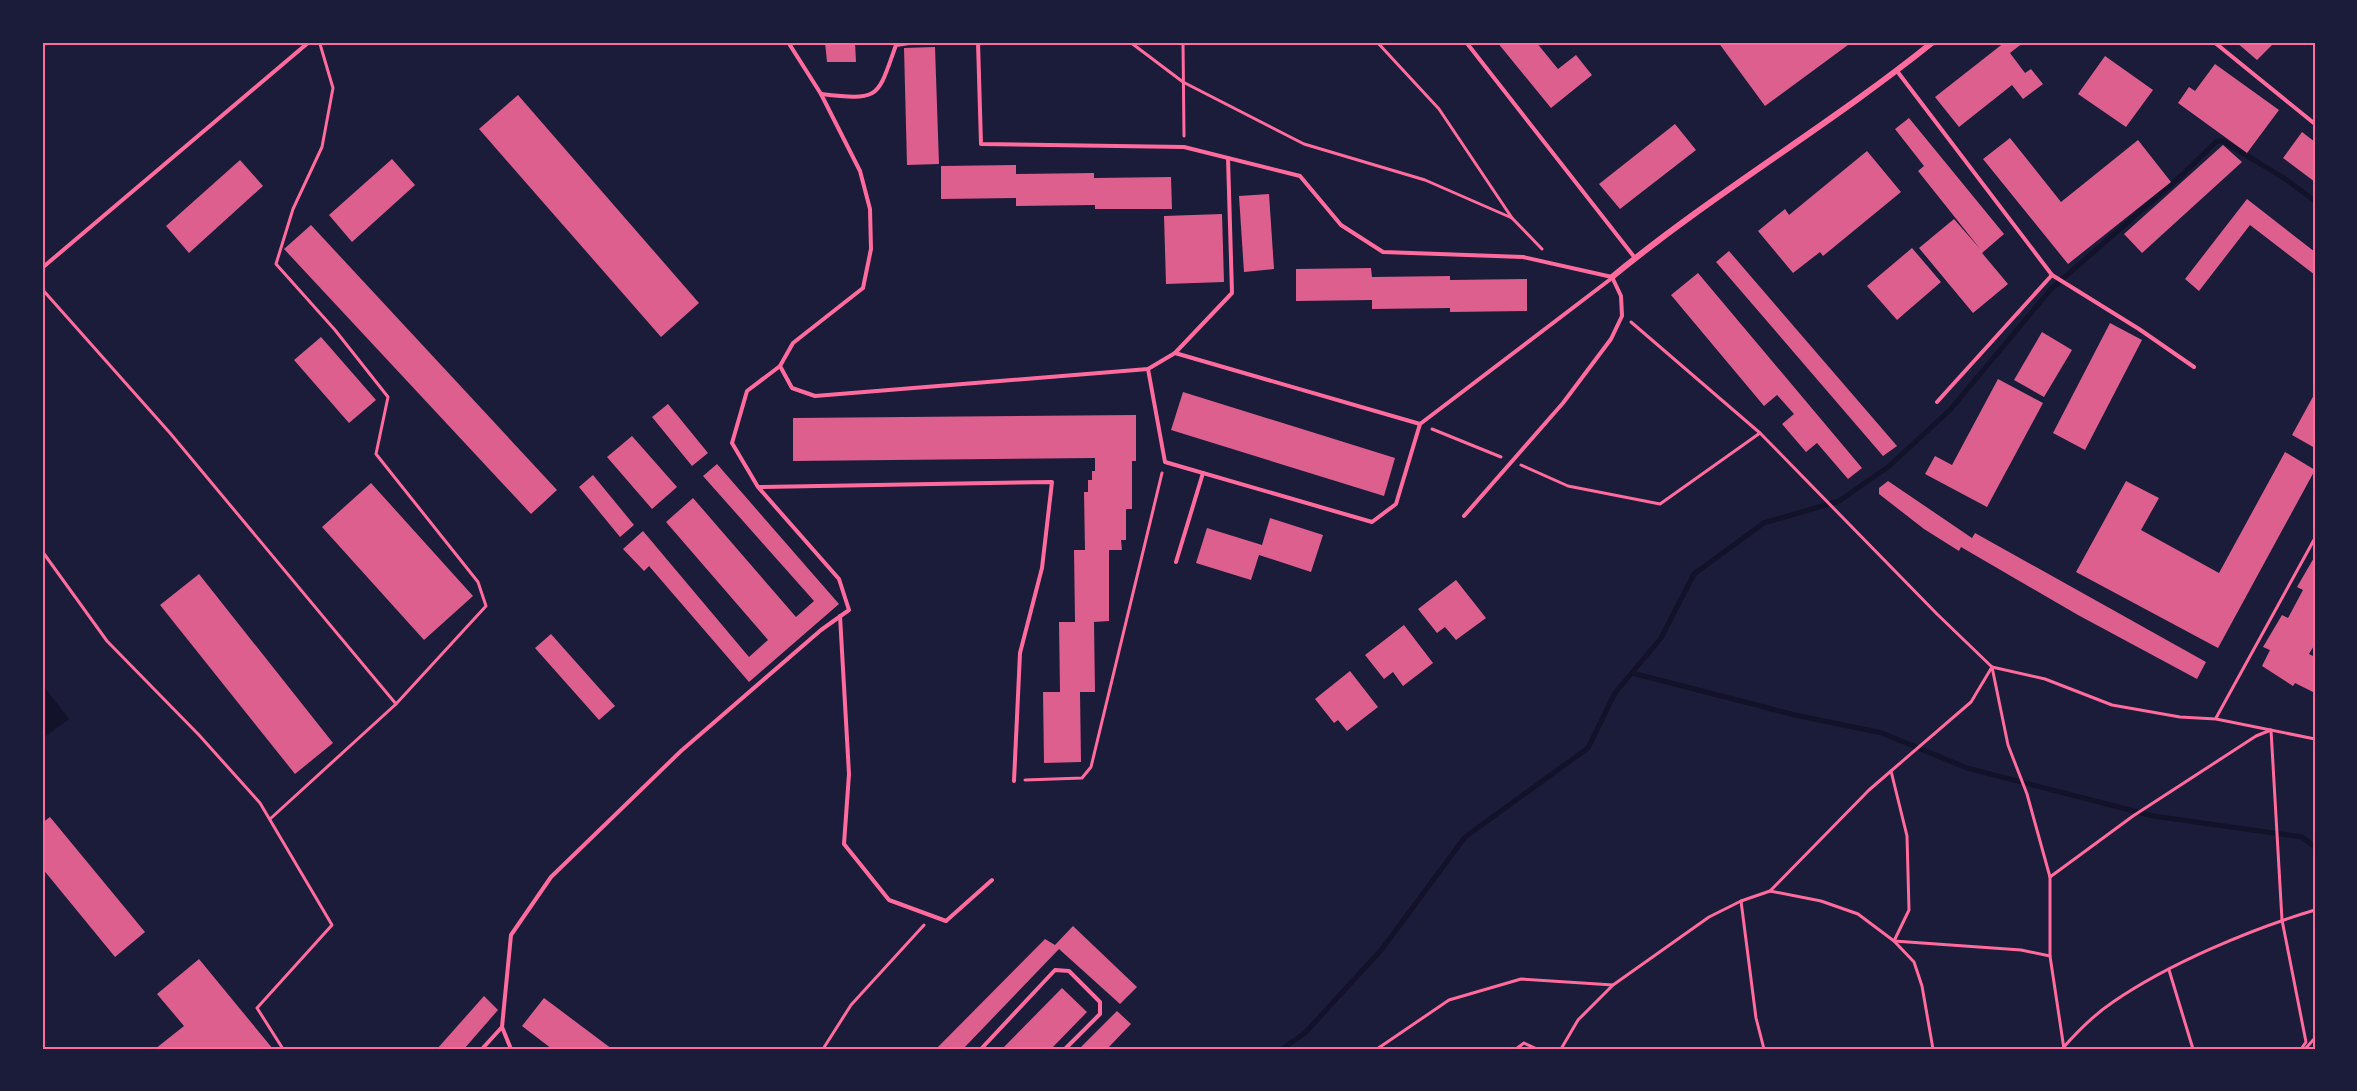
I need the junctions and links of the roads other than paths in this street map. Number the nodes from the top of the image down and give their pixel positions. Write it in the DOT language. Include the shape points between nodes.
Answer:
graph roads {
  1 [pos="309,42"];
  2 [pos="788,42"];
  3 [pos="916,42"];
  4 [pos="978,42"];
  5 [pos="1466,42"];
  6 [pos="1933,42"];
  7 [pos="2214,42"];
  8 [pos="896,43"];
  9 [pos="1897,71"];
  10 [pos="821,94"];
  11 [pos="2315,124"];
  12 [pos="1228,158"];
  13 [pos="1635,258"];
  14 [pos="42,268"];
  15 [pos="2052,275"];
  16 [pos="1612,277"];
  17 [pos="1175,353"];
  18 [pos="780,366"];
  19 [pos="2194,367"];
  20 [pos="1148,369"];
  21 [pos="1937,402"];
  22 [pos="1420,424"];
  23 [pos="1203,473"];
  24 [pos="758,487"];
  25 [pos="1464,516"];
  26 [pos="1176,562"];
  27 [pos="840,615"];
  28 [pos="1014,781"];
  29 [pos="992,880"];
  30 [pos="501,1027"];
  31 [pos="482,1049"];
  32 [pos="511,1049"];
  33 [pos="981,1049"];
  34 [pos="1065,1049"];
  1 -- 14 [label="lane"];
  2 -- 10 [label="lane"];
  3 -- 8 [label="lane"];
  4 -- 12 [label="lane" via="981,144 1184,147"];
  5 -- 13 [label="lane"];
  6 -- 9 [label="street"];
  7 -- 11 [label="lane"];
  8 -- 10 [label="lane" via="877,91 858,97"];
  9 -- 13 [label="street"];
  9 -- 15 [label="lane"];
  10 -- 18 [label="lane" via="860,171 870,209 872,249 863,288 793,343"];
  12 -- 16 [label="lane" via="1300,176 1341,225 1383,252 1523,257"];
  12 -- 17 [label="lane" via="1232,293"];
  13 -- 16 [label="street"];
  15 -- 19 [label="lane"];
  15 -- 21 [label="lane"];
  16 -- 22 [label="lane"];
  16 -- 25 [label="lane" via="1621,296 1622,316 1611,339 1514,461"];
  17 -- 20 [label="lane"];
  17 -- 22 [label="lane"];
  18 -- 20 [label="lane" via="792,388 815,396"];
  18 -- 24 [label="lane" via="747,391 732,443"];
  20 -- 23 [label="lane" via="1165,462"];
  22 -- 23 [label="lane" via="1396,504 1372,522"];
  23 -- 26 [label="lane"];
  24 -- 27 [label="lane" via="839,579 849,610"];
  24 -- 28 [label="lane" via="1052,482 1042,568 1020,653"];
  27 -- 29 [label="lane" via="849,774 844,844 889,900 946,921"];
  27 -- 30 [label="lane" via="681,751 551,877 511,934"];
  30 -- 31 [label="lane"];
  30 -- 32 [label="lane"];
  33 -- 34 [label="lane" via="1054,970 1069,971 1100,1002 1100,1014"];
}
